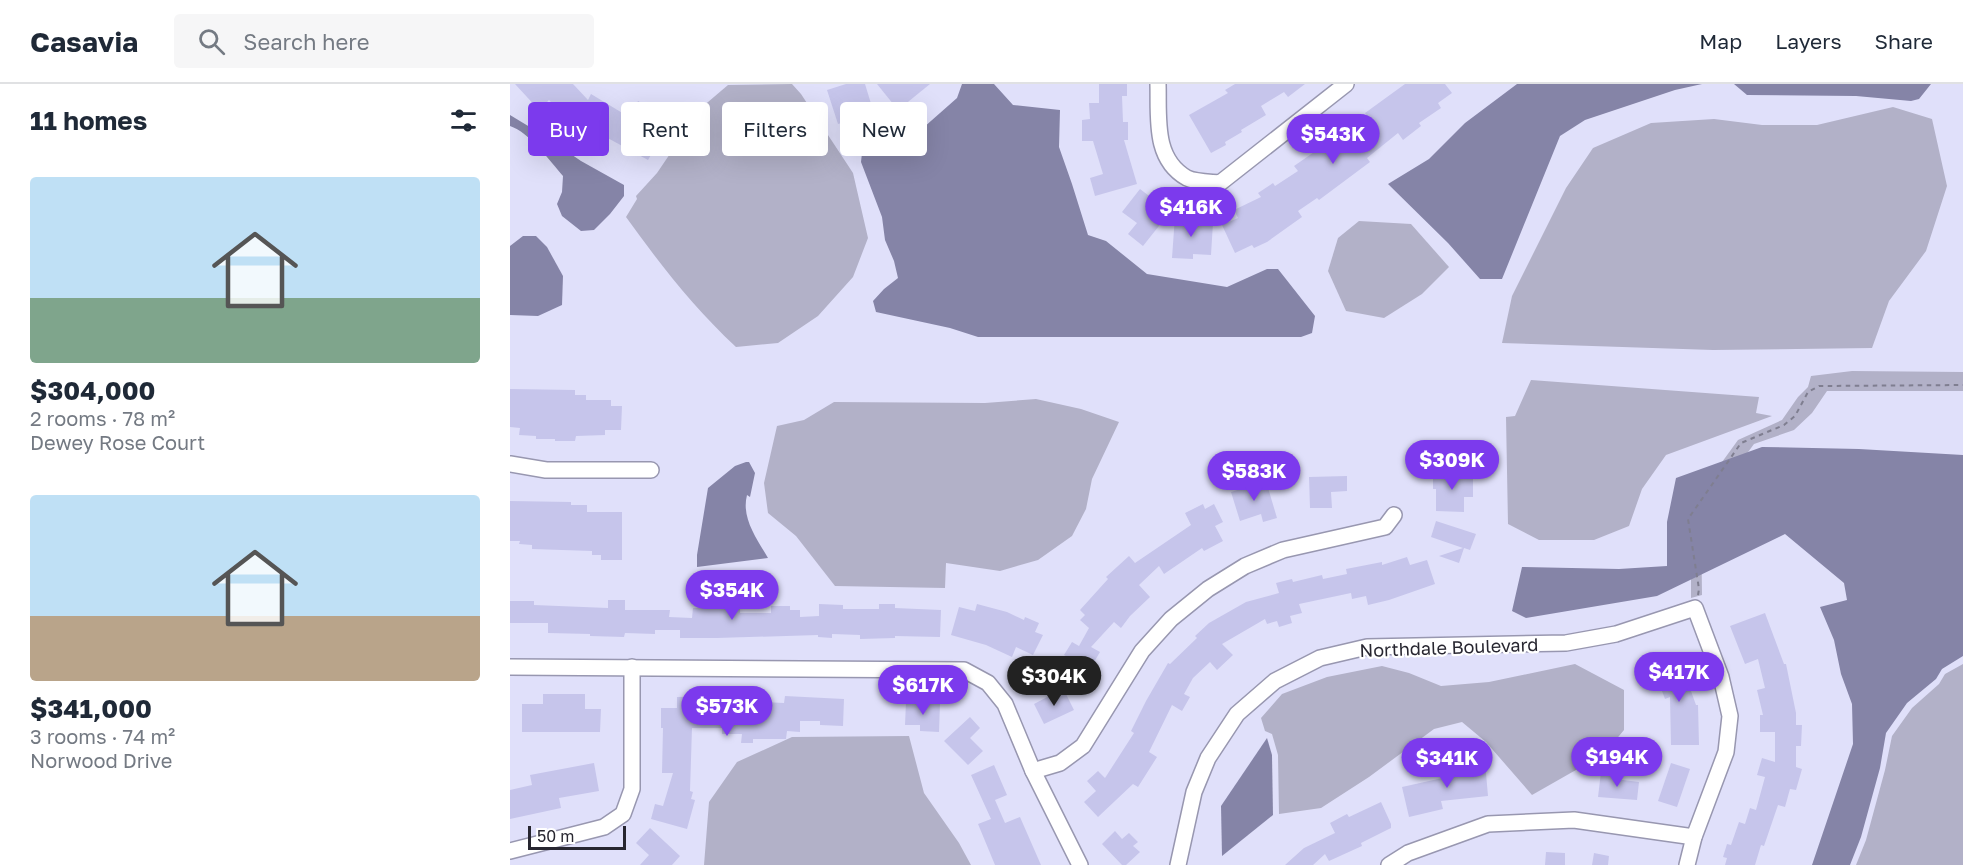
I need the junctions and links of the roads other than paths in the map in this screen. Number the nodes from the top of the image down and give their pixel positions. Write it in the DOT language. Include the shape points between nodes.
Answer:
graph roads {
  1 [pos="1158,84"];
  2 [pos="1346,84"];
  3 [pos="510,464"];
  4 [pos="651,470"];
  5 [pos="1394,515"];
  6 [pos="510,667"];
  7 [pos="632,667"];
  8 [pos="1034,771"];
  9 [pos="1694,837"];
  10 [pos="510,851"];
  11 [pos="1080,865"];
  12 [pos="1178,865"];
  13 [pos="1389,865"];
  14 [pos="1687,865"];
  1 -- 2 [label="street" via="1159,133 1167,162 1188,179 1220,183"];
  3 -- 4 [label="street" via="546,470"];
  5 -- 8 [label="street" via="1385,527 1283,550 1245,566 1208,589 1142,651 1083,746 1060,763"];
  6 -- 7 [label="street"];
  7 -- 8 [label="street" via="964,670 988,683 1005,704"];
  7 -- 10 [label="street" via="632,789 623,814 604,827"];
  8 -- 11 [label="street"];
  9 -- 12 [label="street, Northdale Boulevard" via="1726,752 1730,716 1721,677 1695,608 1616,634 1566,643 1367,646 1320,658 1275,681 1237,714 1208,758 1194,792"];
  9 -- 13 [label="street" via="1574,820 1488,824 1408,853"];
  9 -- 14 [label="street"];
}
